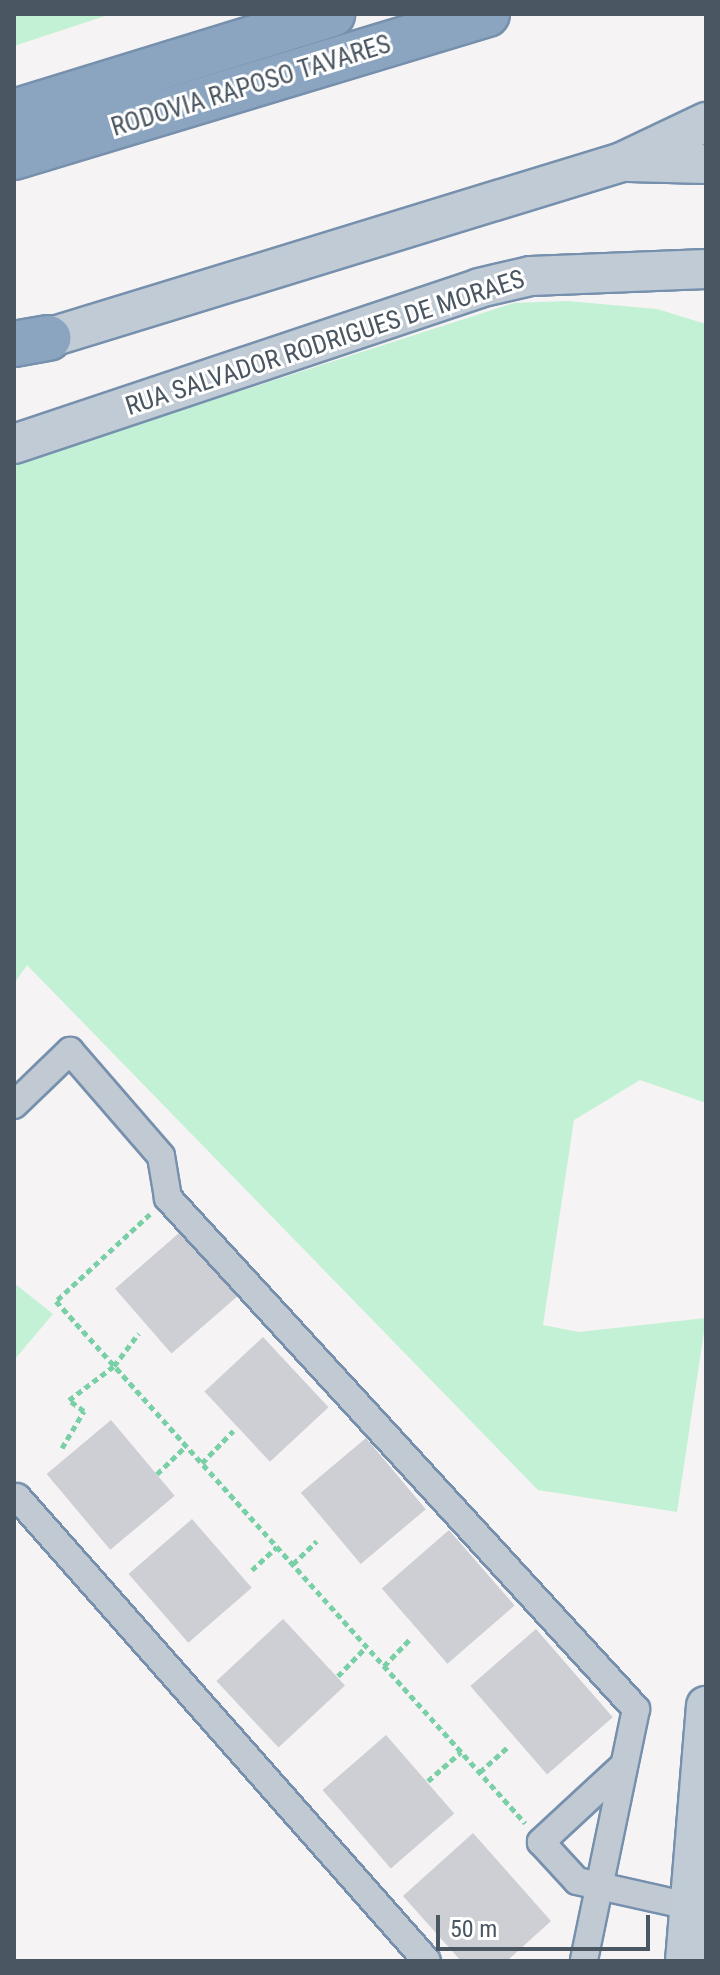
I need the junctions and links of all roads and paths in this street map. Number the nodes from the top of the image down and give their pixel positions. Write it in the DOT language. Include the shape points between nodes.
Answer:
graph roads {
  1 [pos="332,14"];
  2 [pos="487,14"];
  3 [pos="14,112"];
  4 [pos="706,122"];
  5 [pos="14,157"];
  6 [pos="622,162"];
  7 [pos="706,164"];
  8 [pos="701,274"];
  9 [pos="25,338"];
  10 [pos="14,444"];
  11 [pos="14,1105"];
  12 [pos="168,1198"];
  13 [pos="139,1333"];
  14 [pos="114,1366"];
  15 [pos="233,1431"];
  16 [pos="186,1446"];
  17 [pos="62,1448"];
  18 [pos="202,1463"];
  19 [pos="157,1474"];
  20 [pos="17,1497"];
  21 [pos="317,1541"];
  22 [pos="277,1547"];
  23 [pos="293,1564"];
  24 [pos="252,1570"];
  25 [pos="411,1638"];
  26 [pos="366,1647"];
  27 [pos="384,1666"];
  28 [pos="338,1676"];
  29 [pos="706,1706"];
  30 [pos="508,1747"];
  31 [pos="461,1752"];
  32 [pos="623,1766"];
  33 [pos="703,1770"];
  34 [pos="480,1772"];
  35 [pos="428,1781"];
  36 [pos="541,1842"];
  37 [pos="599,1885"];
  38 [pos="689,1906"];
  39 [pos="427,1961"];
  40 [pos="584,1961"];
  41 [pos="685,1961"];
  1 -- 3 [label="highway, RODOVIA RAPOSO TAVARES"];
  2 -- 5 [label="highway, RODOVIA RAPOSO TAVARES"];
  4 -- 6 [label="main road"];
  6 -- 7 [label="main road"];
  6 -- 9 [label="main road"];
  8 -- 10 [label="main road, RUA SALVADOR RODRIGUES DE MORAES" via="531,276 479,288"];
  11 -- 12 [label="street" via="70,1051 161,1156"];
  12 -- 14 [label="path" via="56,1301"];
  12 -- 32 [label="street" via="636,1709"];
  13 -- 14 [label="path"];
  14 -- 16 [label="path"];
  14 -- 17 [label="path" via="69,1400 84,1411"];
  15 -- 18 [label="path"];
  16 -- 18 [label="path"];
  16 -- 19 [label="path"];
  18 -- 22 [label="path"];
  20 -- 39 [label="street"];
  21 -- 23 [label="path"];
  22 -- 23 [label="path"];
  22 -- 24 [label="path"];
  23 -- 26 [label="path"];
  25 -- 27 [label="path"];
  26 -- 27 [label="path"];
  26 -- 28 [label="path"];
  27 -- 31 [label="path"];
  29 -- 33 [label="main road"];
  30 -- 34 [label="path"];
  31 -- 34 [label="path"];
  31 -- 35 [label="path"];
  32 -- 36 [label="street"];
  32 -- 37 [label="street"];
  33 -- 38 [label="main road"];
  34 -- 36 [label="path"];
  36 -- 37 [label="street" via="577,1881"];
  37 -- 38 [label="street"];
  37 -- 40 [label="street"];
  38 -- 41 [label="main road"];
}
